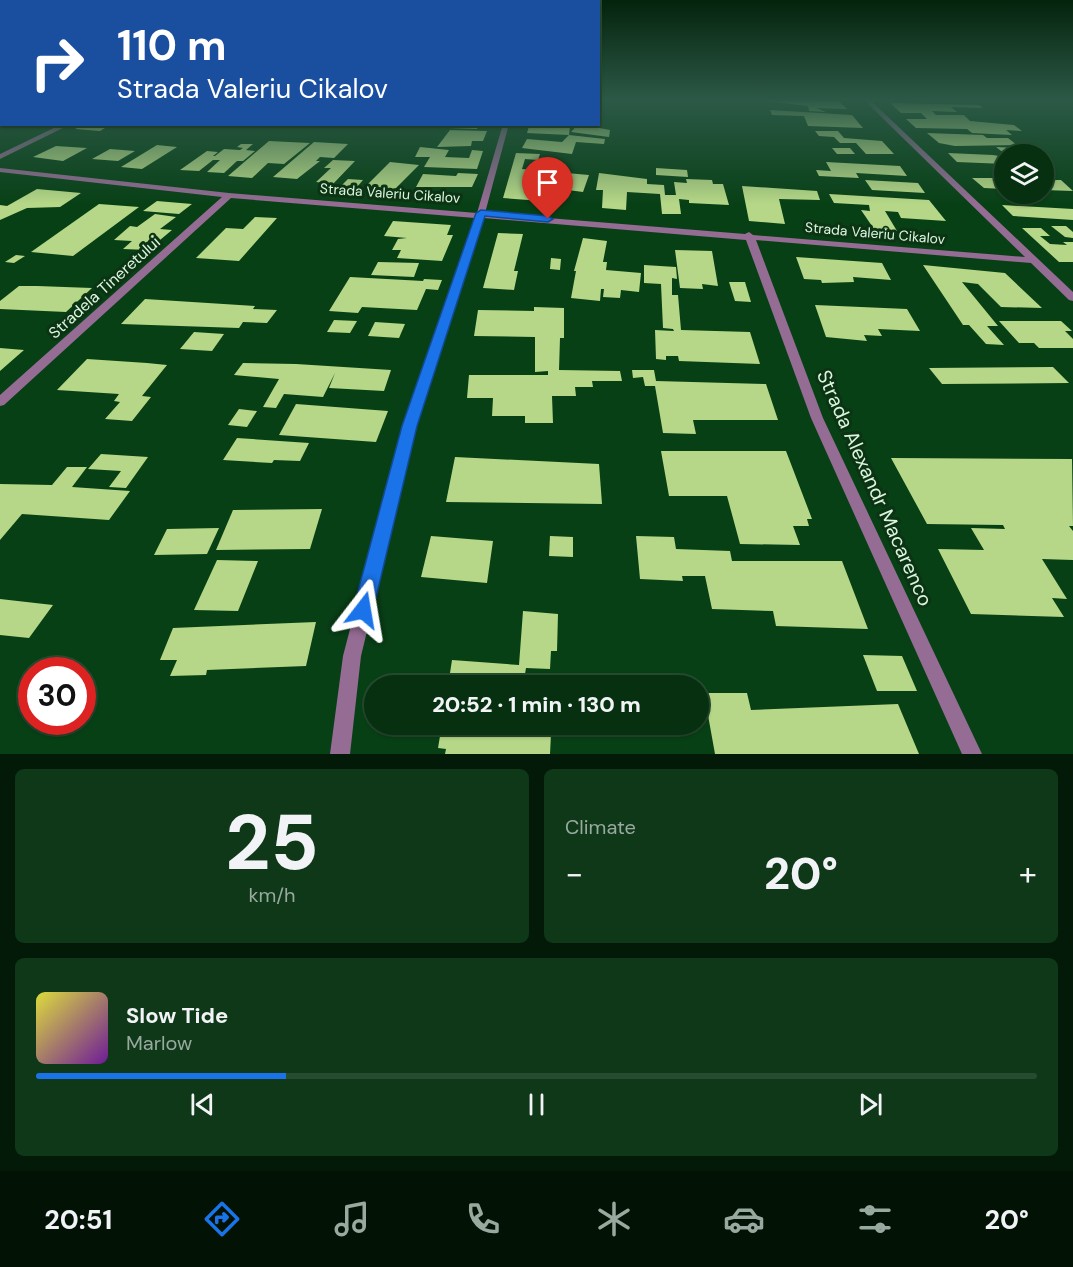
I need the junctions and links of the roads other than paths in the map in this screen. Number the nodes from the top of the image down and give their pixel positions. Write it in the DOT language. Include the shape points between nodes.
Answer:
graph roads {
  1 [pos="47,134"];
  2 [pos="504,134"];
  3 [pos="902,134"];
  4 [pos="0,157"];
  5 [pos="0,170"];
  6 [pos="229,195"];
  7 [pos="481,213"];
  8 [pos="749,236"];
  9 [pos="1030,260"];
  10 [pos="1073,298"];
  11 [pos="0,402"];
  12 [pos="340,754"];
  13 [pos="972,754"];
  1 -- 4 [label="street"];
  2 -- 7 [label="street"];
  3 -- 9 [label="street"];
  5 -- 6 [label="street, Strada Valeriu Cikalov"];
  6 -- 7 [label="street, Strada Valeriu Cikalov"];
  6 -- 11 [label="street, Stradela Tineretului"];
  7 -- 8 [label="street, Strada Valeriu Cikalov"];
  7 -- 12 [label="street" via="410,426 351,656"];
  8 -- 9 [label="street, Strada Valeriu Cikalov"];
  8 -- 13 [label="street, Strada Alexandr Macarenco" via="817,418"];
  9 -- 10 [label="street"];
}
